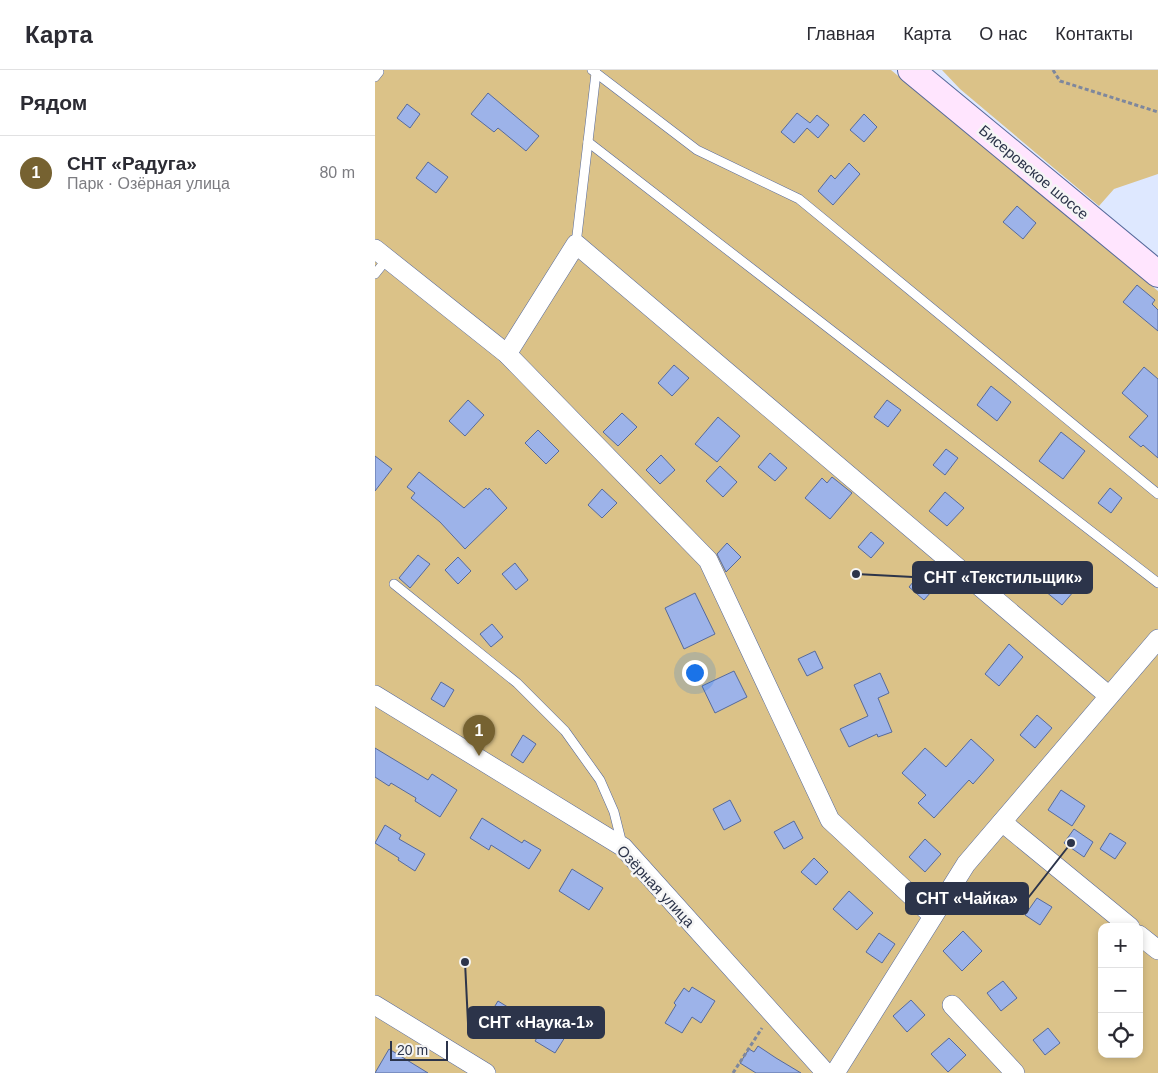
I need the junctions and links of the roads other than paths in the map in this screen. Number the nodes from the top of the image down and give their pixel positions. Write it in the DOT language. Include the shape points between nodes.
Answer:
graph roads {
  1 [pos="911,70"];
  2 [pos="594,71"];
  3 [pos="588,142"];
  4 [pos="575,244"];
  5 [pos="381,254"];
  6 [pos="375,274"];
  7 [pos="1158,274"];
  8 [pos="507,354"];
  9 [pos="1158,494"];
  10 [pos="1158,583"];
  11 [pos="394,584"];
  12 [pos="1158,639"];
  13 [pos="375,694"];
  14 [pos="1109,696"];
  15 [pos="1002,822"];
  16 [pos="623,847"];
  17 [pos="933,916"];
  18 [pos="1125,923"];
  19 [pos="1143,938"];
  20 [pos="1158,950"];
  21 [pos="375,1005"];
  22 [pos="952,1005"];
  23 [pos="486,1073"];
  24 [pos="826,1073"];
  25 [pos="835,1073"];
  26 [pos="1015,1073"];
  1 -- 7 [label="main road, Бисеровское шоссе"];
  2 -- 3 [label="lane"];
  2 -- 9 [label="lane" via="697,150 799,199"];
  3 -- 4 [label="lane"];
  3 -- 10 [label="lane"];
  4 -- 8 [label="street"];
  4 -- 14 [label="street"];
  5 -- 6 [label="lane"];
  5 -- 8 [label="street"];
  8 -- 17 [label="street" via="708,560 830,820"];
  11 -- 16 [label="lane" via="517,682 565,731 600,780 614,812"];
  12 -- 14 [label="street"];
  13 -- 16 [label="street, Озёрная улица"];
  14 -- 15 [label="street"];
  15 -- 17 [label="street" via="966,864"];
  15 -- 18 [label="street"];
  16 -- 24 [label="street, Озёрная улица"];
  17 -- 25 [label="street"];
  19 -- 20 [label="street"];
  21 -- 23 [label="street"];
  22 -- 26 [label="street"];
}
